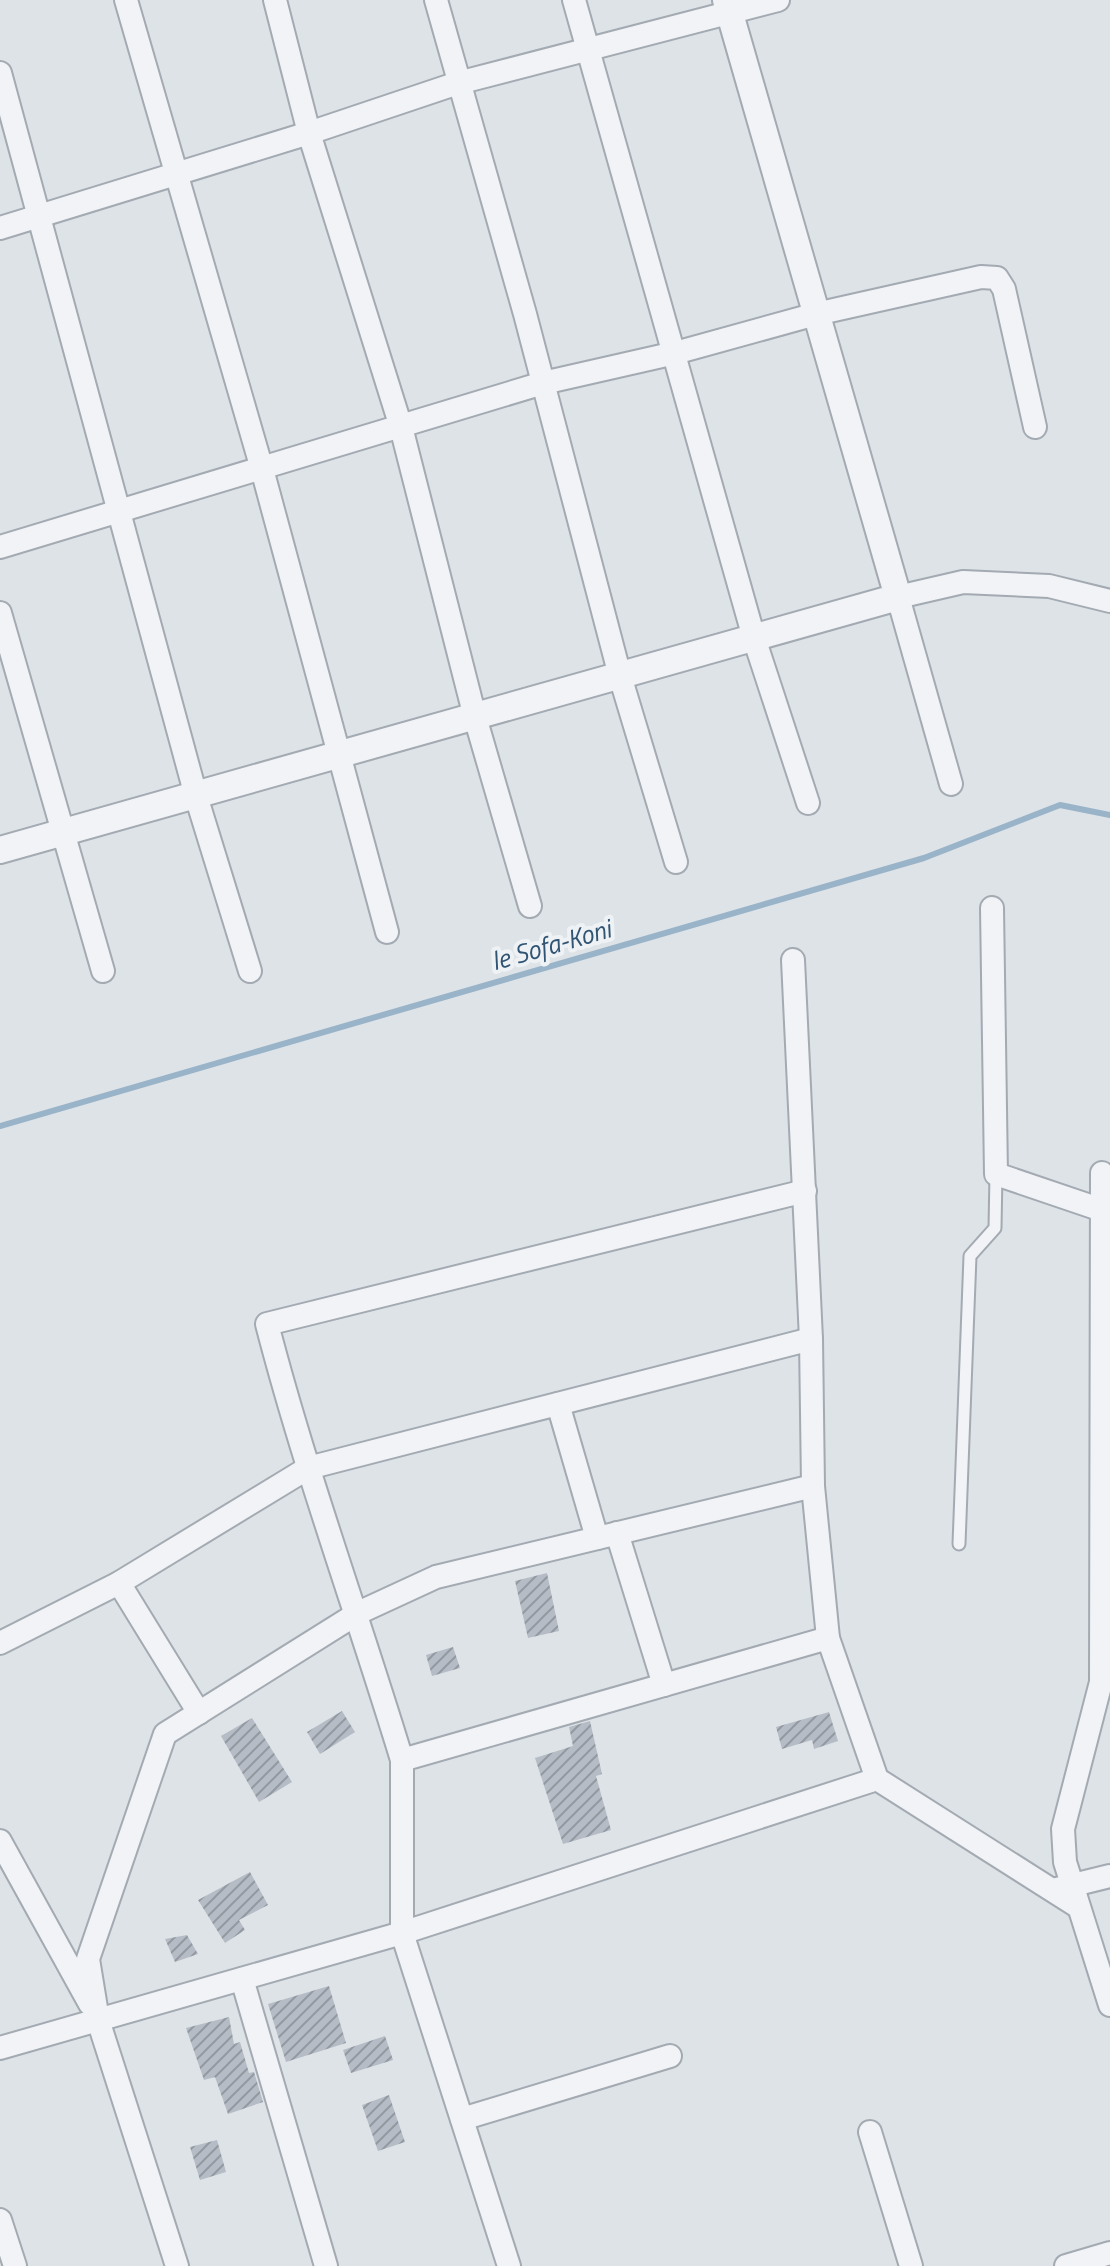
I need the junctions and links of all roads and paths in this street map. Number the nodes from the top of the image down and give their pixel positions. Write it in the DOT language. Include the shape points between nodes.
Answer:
graph roads {
  1 [pos="126,0"];
  2 [pos="275,0"];
  3 [pos="436,0"];
  4 [pos="574,0"];
  5 [pos="778,0"];
  6 [pos="728,7"];
  7 [pos="588,50"];
  8 [pos="0,73"];
  9 [pos="458,83"];
  10 [pos="309,133"];
  11 [pos="175,176"];
  12 [pos="40,218"];
  13 [pos="0,228"];
  14 [pos="816,314"];
  15 [pos="675,353"];
  16 [pos="543,383"];
  17 [pos="401,427"];
  18 [pos="1035,427"];
  19 [pos="262,469"];
  20 [pos="117,510"];
  21 [pos="0,547"];
  22 [pos="898,597"];
  23 [pos="1109,600"];
  24 [pos="0,613"];
  25 [pos="754,638"];
  26 [pos="620,676"];
  27 [pos="475,717"];
  28 [pos="337,756"];
  29 [pos="951,784"];
  30 [pos="196,796"];
  31 [pos="808,803"];
  32 [pos="61,833"];
  33 [pos="0,850"];
  34 [pos="676,862"];
  35 [pos="530,906"];
  36 [pos="992,908"];
  37 [pos="387,932"];
  38 [pos="793,960"];
  39 [pos="103,971"];
  40 [pos="250,971"];
  41 [pos="1102,1173"];
  42 [pos="996,1174"];
  43 [pos="805,1191"];
  44 [pos="1106,1213"];
  45 [pos="811,1339"];
  46 [pos="558,1404"];
  47 [pos="308,1468"];
  48 [pos="1106,1468"];
  49 [pos="813,1486"];
  50 [pos="607,1536"];
  51 [pos="959,1544"];
  52 [pos="119,1583"];
  53 [pos="358,1613"];
  54 [pos="828,1638"];
  55 [pos="0,1643"];
  56 [pos="664,1685"];
  57 [pos="199,1713"];
  58 [pos="402,1760"];
  59 [pos="877,1779"];
  60 [pos="0,1841"];
  61 [pos="1110,1876"];
  62 [pos="1067,1894"];
  63 [pos="402,1933"];
  64 [pos="242,1979"];
  65 [pos="1110,2005"];
  66 [pos="98,2020"];
  67 [pos="0,2048"];
  68 [pos="670,2056"];
  69 [pos="462,2119"];
  70 [pos="870,2132"];
  71 [pos="0,2220"];
  72 [pos="1110,2253"];
  73 [pos="15,2266"];
  74 [pos="177,2266"];
  75 [pos="326,2266"];
  76 [pos="509,2266"];
  77 [pos="911,2266"];
  78 [pos="1066,2266"];
  1 -- 11 [label="street"];
  2 -- 10 [label="street"];
  3 -- 9 [label="street"];
  4 -- 7 [label="street"];
  5 -- 6 [label="street"];
  6 -- 7 [label="street"];
  6 -- 14 [label="street"];
  7 -- 9 [label="street"];
  7 -- 15 [label="street"];
  8 -- 12 [label="street"];
  9 -- 10 [label="street"];
  9 -- 16 [label="street"];
  10 -- 11 [label="street"];
  10 -- 17 [label="street"];
  11 -- 12 [label="street"];
  11 -- 19 [label="street"];
  12 -- 13 [label="street"];
  12 -- 20 [label="street"];
  14 -- 15 [label="street"];
  14 -- 18 [label="street" via="981,277 997,278 1004,289"];
  14 -- 22 [label="street"];
  15 -- 16 [label="street"];
  15 -- 25 [label="street"];
  16 -- 17 [label="street"];
  16 -- 26 [label="street"];
  17 -- 19 [label="street"];
  17 -- 27 [label="street"];
  19 -- 20 [label="street"];
  19 -- 28 [label="street"];
  20 -- 21 [label="street"];
  20 -- 30 [label="street"];
  22 -- 23 [label="street" via="963,582 1049,586"];
  22 -- 25 [label="street"];
  22 -- 29 [label="street"];
  24 -- 32 [label="street"];
  25 -- 26 [label="street"];
  25 -- 31 [label="street"];
  26 -- 27 [label="street"];
  26 -- 34 [label="street"];
  27 -- 28 [label="street"];
  27 -- 35 [label="street"];
  28 -- 30 [label="street"];
  28 -- 37 [label="street"];
  30 -- 32 [label="street"];
  30 -- 40 [label="street"];
  32 -- 33 [label="street"];
  32 -- 39 [label="street"];
  36 -- 42 [label="street"];
  38 -- 43 [label="street"];
  41 -- 44 [label="street"];
  42 -- 44 [label="street"];
  42 -- 51 [label="lane" via="995,1228 970,1256"];
  43 -- 45 [label="street"];
  43 -- 47 [label="street" via="267,1324"];
  44 -- 48 [label="street"];
  45 -- 46 [label="street"];
  45 -- 49 [label="street"];
  46 -- 47 [label="street"];
  46 -- 50 [label="street"];
  47 -- 52 [label="street"];
  47 -- 53 [label="street"];
  48 -- 62 [label="street" via="1101,1682 1063,1829"];
  49 -- 50 [label="street"];
  49 -- 54 [label="street"];
  50 -- 53 [label="street" via="436,1577"];
  50 -- 56 [label="street"];
  52 -- 55 [label="street"];
  52 -- 57 [label="street"];
  53 -- 57 [label="street"];
  53 -- 58 [label="street"];
  54 -- 56 [label="street"];
  54 -- 59 [label="street"];
  56 -- 58 [label="street"];
  57 -- 66 [label="street" via="165,1734 88,1959"];
  58 -- 63 [label="street"];
  59 -- 62 [label="street"];
  59 -- 63 [label="street"];
  60 -- 66 [label="street"];
  61 -- 62 [label="street"];
  62 -- 65 [label="street"];
  63 -- 64 [label="street"];
  63 -- 69 [label="street"];
  64 -- 66 [label="street"];
  64 -- 75 [label="street"];
  66 -- 67 [label="street"];
  66 -- 74 [label="street"];
  68 -- 69 [label="street"];
  69 -- 76 [label="street"];
  70 -- 77 [label="street"];
  71 -- 73 [label="street"];
  72 -- 78 [label="street"];
}
